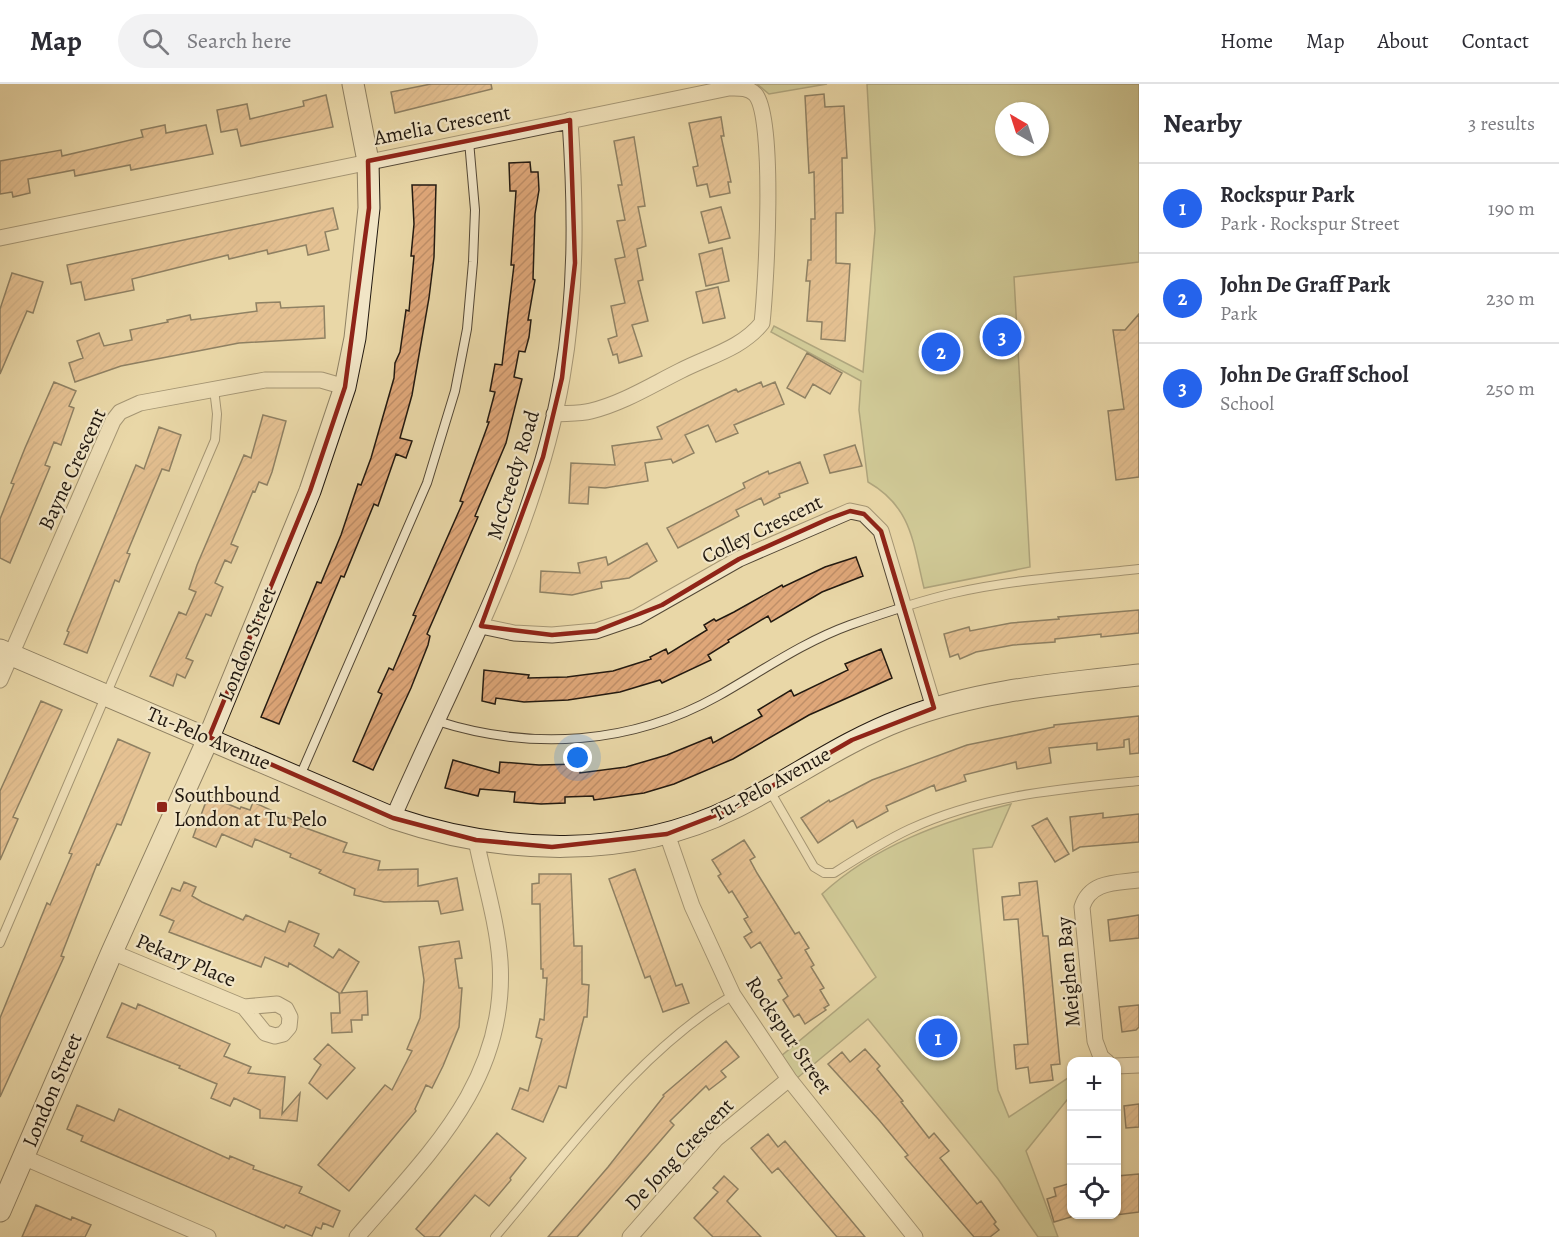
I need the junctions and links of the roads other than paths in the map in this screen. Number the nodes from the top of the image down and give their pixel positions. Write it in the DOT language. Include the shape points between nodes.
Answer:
graph roads {
  1 [pos="353,84"];
  2 [pos="570,120"];
  3 [pos="470,141"];
  4 [pos="368,161"];
  5 [pos="0,238"];
  6 [pos="345,387"];
  7 [pos="214,389"];
  8 [pos="554,414"];
  9 [pos="1139,569"];
  10 [pos="902,608"];
  11 [pos="481,626"];
  12 [pos="5,653"];
  13 [pos="1139,675"];
  14 [pos="0,680"];
  15 [pos="106,695"];
  16 [pos="934,708"];
  17 [pos="436,720"];
  18 [pos="209,737"];
  19 [pos="300,777"];
  20 [pos="1139,781"];
  21 [pos="769,790"];
  22 [pos="393,818"];
  23 [pos="667,834"];
  24 [pos="476,840"];
  25 [pos="1139,880"];
  26 [pos="0,944"];
  27 [pos="112,952"];
  28 [pos="733,994"];
  29 [pos="244,1007"];
  30 [pos="1101,1057"];
  31 [pos="1139,1065"];
  32 [pos="1121,1066"];
  33 [pos="789,1079"];
  34 [pos="23,1157"];
  35 [pos="0,1211"];
  36 [pos="634,1232"];
  37 [pos="208,1237"];
  38 [pos="357,1237"];
  39 [pos="495,1237"];
  40 [pos="651,1237"];
  41 [pos="915,1237"];
  1 -- 4 [label="street, London Street"];
  2 -- 3 [label="street, Amelia Crescent"];
  2 -- 8 [label="street, McCreedy Road" via="575,263 570,321"];
  2 -- 8 [label="street, Amelia Crescent" via="729,88 744,88 755,95 763,109 768,177 764,307 762,323 750,338 735,347 679,371 640,394 590,412"];
  3 -- 4 [label="street, Amelia Crescent"];
  3 -- 19 [label="lane" via="475,200 473,262 467,329 455,391 423,494"];
  4 -- 5 [label="street, Amelia Crescent"];
  4 -- 6 [label="street, London Street" via="368,220 355,338"];
  6 -- 7 [label="street, Bayne Crescent" via="321,380 276,380"];
  6 -- 18 [label="street, London Street" via="310,491"];
  7 -- 12 [label="street, Bayne Crescent" via="140,403 120,412"];
  7 -- 15 [label="lane" via="215,440"];
  8 -- 11 [label="street, McCreedy Road" via="512,552"];
  9 -- 10 [label="lane" via="992,586"];
  10 -- 11 [label="street, Colley Crescent" via="880,531 864,513 850,511 740,559 645,613 596,630 552,635"];
  10 -- 16 [label="street, Colley Crescent"];
  10 -- 17 [label="lane" via="805,645 717,697 634,730 589,738 537,740 471,732"];
  11 -- 17 [label="street, McCreedy Road"];
  12 -- 14 [label="street, Bayne Crescent"];
  12 -- 15 [label="street, Tu-Pelo Avenue"];
  13 -- 16 [label="street, Tu-Pelo Avenue" via="1001,691"];
  15 -- 18 [label="street, Tu-Pelo Avenue"];
  15 -- 26 [label="lane"];
  16 -- 21 [label="street, Tu-Pelo Avenue" via="852,740"];
  17 -- 22 [label="street, McCreedy Road"];
  18 -- 19 [label="street, Tu-Pelo Avenue"];
  18 -- 27 [label="street, London Street"];
  19 -- 22 [label="street, Tu-Pelo Avenue"];
  20 -- 21 [label="lane" via="998,799 909,829 834,873 814,867"];
  21 -- 23 [label="street, Tu-Pelo Avenue"];
  22 -- 24 [label="street, Tu-Pelo Avenue" via="430,831"];
  23 -- 24 [label="street, Tu-Pelo Avenue" via="552,847"];
  23 -- 28 [label="street, Rockspur Street" via="692,906"];
  24 -- 38 [label="street" via="500,961 498,1007 486,1060 456,1120"];
  25 -- 30 [label="street, Meighen Bay" via="1098,886 1088,894 1082,907 1095,1041"];
  27 -- 29 [label="street, Pekary Place"];
  27 -- 34 [label="street, London Street"];
  28 -- 33 [label="street, Rockspur Street"];
  28 -- 39 [label="lane" via="638,1070"];
  31 -- 32 [label="street"];
  33 -- 36 [label="street, De Jong Crescent" via="716,1139"];
  33 -- 41 [label="street, Rockspur Street"];
  34 -- 35 [label="street, London Street"];
  34 -- 37 [label="street"];
  36 -- 40 [label="street"];
}
